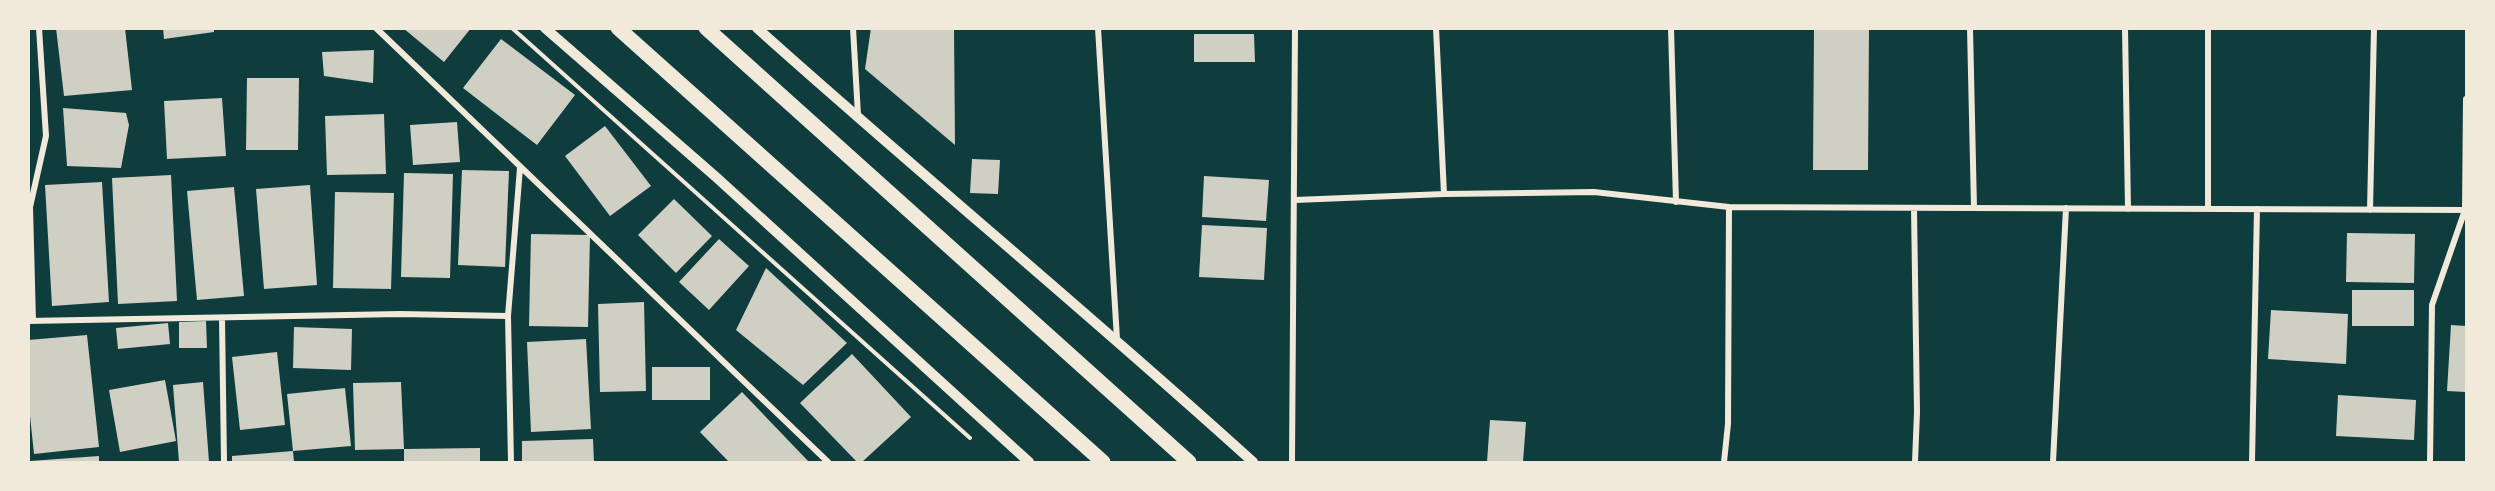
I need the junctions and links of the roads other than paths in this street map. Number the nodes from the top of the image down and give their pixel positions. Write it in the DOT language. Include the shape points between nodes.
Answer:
graph roads {
  1 [pos="39,28"];
  2 [pos="376,28"];
  3 [pos="545,28"];
  4 [pos="618,28"];
  5 [pos="706,28"];
  6 [pos="757,28"];
  7 [pos="853,28"];
  8 [pos="1098,28"];
  9 [pos="1295,28"];
  10 [pos="1436,28"];
  11 [pos="1671,28"];
  12 [pos="1970,28"];
  13 [pos="2125,28"];
  14 [pos="2208,28"];
  15 [pos="2374,28"];
  16 [pos="2466,99"];
  17 [pos="858,119"];
  18 [pos="520,168"];
  19 [pos="1444,194"];
  20 [pos="1294,200"];
  21 [pos="1676,202"];
  22 [pos="1729,207"];
  23 [pos="1914,208"];
  24 [pos="1974,208"];
  25 [pos="2066,208"];
  26 [pos="2127,209"];
  27 [pos="2208,209"];
  28 [pos="2257,209"];
  29 [pos="2370,210"];
  30 [pos="2466,210"];
  31 [pos="508,316"];
  32 [pos="222,318"];
  33 [pos="31,321"];
  34 [pos="1117,339"];
  35 [pos="224,462"];
  36 [pos="512,462"];
  37 [pos="828,462"];
  38 [pos="1029,462"];
  39 [pos="1103,462"];
  40 [pos="1189,462"];
  41 [pos="1253,462"];
  42 [pos="1292,462"];
  43 [pos="1724,462"];
  44 [pos="1915,462"];
  45 [pos="2054,462"];
  46 [pos="2252,462"];
  47 [pos="2430,462"];
  1 -- 33 [label="street" via="46,136 30,207"];
  2 -- 18 [label="street"];
  3 -- 38 [label="street" via="716,177"];
  4 -- 39 [label="main road"];
  5 -- 40 [label="main road"];
  6 -- 17 [label="street"];
  7 -- 17 [label="street"];
  8 -- 34 [label="street"];
  9 -- 20 [label="street"];
  10 -- 19 [label="street"];
  11 -- 21 [label="street"];
  12 -- 24 [label="street"];
  13 -- 26 [label="street"];
  14 -- 27 [label="street"];
  15 -- 29 [label="street"];
  16 -- 30 [label="street"];
  17 -- 34 [label="street"];
  18 -- 31 [label="street"];
  18 -- 37 [label="street"];
  19 -- 20 [label="street"];
  19 -- 21 [label="street" via="1594,192"];
  20 -- 42 [label="street"];
  21 -- 22 [label="street"];
  22 -- 23 [label="street"];
  22 -- 43 [label="street" via="1728,424"];
  23 -- 24 [label="street"];
  23 -- 44 [label="street"];
  24 -- 25 [label="street"];
  25 -- 26 [label="street"];
  25 -- 45 [label="street"];
  26 -- 27 [label="street"];
  27 -- 28 [label="street"];
  28 -- 29 [label="street"];
  28 -- 46 [label="street"];
  29 -- 30 [label="street"];
  30 -- 47 [label="street" via="2432,305"];
  31 -- 32 [label="street"];
  31 -- 36 [label="street"];
  32 -- 33 [label="street"];
  32 -- 35 [label="street"];
  34 -- 41 [label="street"];
}
